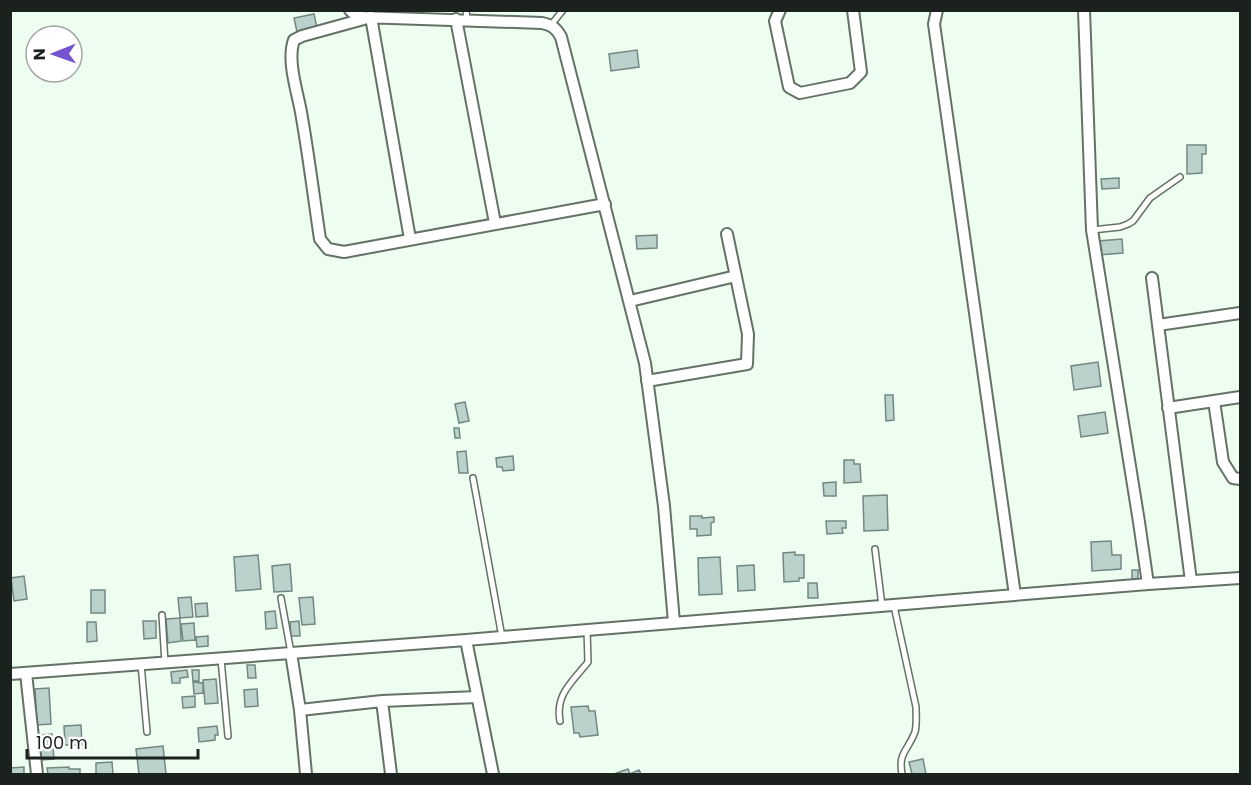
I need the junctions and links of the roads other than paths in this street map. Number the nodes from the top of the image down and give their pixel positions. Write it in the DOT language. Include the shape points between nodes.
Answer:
graph roads {
  1 [pos="350,10"];
  2 [pos="562,10"];
  3 [pos="780,10"];
  4 [pos="853,10"];
  5 [pos="937,10"];
  6 [pos="1084,10"];
  7 [pos="370,17"];
  8 [pos="463,17"];
  9 [pos="551,25"];
  10 [pos="1180,177"];
  11 [pos="605,204"];
  12 [pos="495,224"];
  13 [pos="1092,230"];
  14 [pos="727,234"];
  15 [pos="410,239"];
  16 [pos="736,276"];
  17 [pos="1152,278"];
  18 [pos="630,301"];
  19 [pos="1240,313"];
  20 [pos="1158,325"];
  21 [pos="647,381"];
  22 [pos="1240,397"];
  23 [pos="1214,401"];
  24 [pos="1168,408"];
  25 [pos="473,478"];
  26 [pos="1240,478"];
  27 [pos="875,549"];
  28 [pos="1240,578"];
  29 [pos="1191,582"];
  30 [pos="1148,584"];
  31 [pos="1015,595"];
  32 [pos="281,598"];
  33 [pos="888,605"];
  34 [pos="162,615"];
  35 [pos="674,622"];
  36 [pos="587,630"];
  37 [pos="502,637"];
  38 [pos="466,640"];
  39 [pos="291,653"];
  40 [pos="221,658"];
  41 [pos="165,663"];
  42 [pos="141,664"];
  43 [pos="26,673"];
  44 [pos="10,674"];
  45 [pos="477,697"];
  46 [pos="382,701"];
  47 [pos="300,710"];
  48 [pos="560,721"];
  49 [pos="147,732"];
  50 [pos="228,736"];
  51 [pos="37,774"];
  52 [pos="306,774"];
  53 [pos="391,774"];
  54 [pos="493,774"];
  55 [pos="902,774"];
  1 -- 7 [label="street" via="355,15"];
  2 -- 9 [label="lane"];
  3 -- 4 [label="street" via="775,21 789,87 800,93 850,83 861,72"];
  5 -- 31 [label="street" via="934,24"];
  6 -- 13 [label="street"];
  7 -- 8 [label="street"];
  7 -- 15 [label="street"];
  7 -- 15 [label="street" via="302,36 294,40 291,48 320,239 328,249 344,252"];
  8 -- 9 [label="street"];
  8 -- 12 [label="street"];
  9 -- 11 [label="street" via="561,37"];
  10 -- 13 [label="lane" via="1150,198 1128,224"];
  11 -- 12 [label="street"];
  11 -- 18 [label="street"];
  12 -- 15 [label="street"];
  13 -- 30 [label="street"];
  14 -- 16 [label="street"];
  16 -- 18 [label="street"];
  16 -- 21 [label="street" via="748,334 747,364"];
  17 -- 20 [label="street"];
  18 -- 21 [label="street"];
  19 -- 20 [label="street"];
  20 -- 24 [label="street"];
  21 -- 35 [label="street"];
  22 -- 23 [label="street"];
  23 -- 24 [label="street"];
  23 -- 26 [label="street" via="1223,462 1233,478"];
  24 -- 29 [label="street"];
  25 -- 37 [label="lane"];
  27 -- 33 [label="lane"];
  28 -- 29 [label="street"];
  29 -- 30 [label="street"];
  30 -- 31 [label="street"];
  31 -- 33 [label="street"];
  32 -- 39 [label="lane"];
  33 -- 35 [label="street"];
  33 -- 55 [label="lane" via="917,718 914,735 901,759"];
  34 -- 41 [label="lane"];
  35 -- 36 [label="street"];
  36 -- 37 [label="street"];
  36 -- 48 [label="lane" via="588,662 562,696"];
  37 -- 38 [label="street"];
  38 -- 39 [label="street"];
  38 -- 45 [label="street"];
  39 -- 40 [label="street"];
  39 -- 47 [label="street"];
  40 -- 41 [label="street"];
  40 -- 50 [label="lane"];
  41 -- 42 [label="street"];
  42 -- 43 [label="street"];
  42 -- 49 [label="lane"];
  43 -- 44 [label="street"];
  43 -- 51 [label="street"];
  45 -- 46 [label="street"];
  45 -- 54 [label="street"];
  46 -- 47 [label="street"];
  46 -- 53 [label="street"];
  47 -- 52 [label="street"];
}
